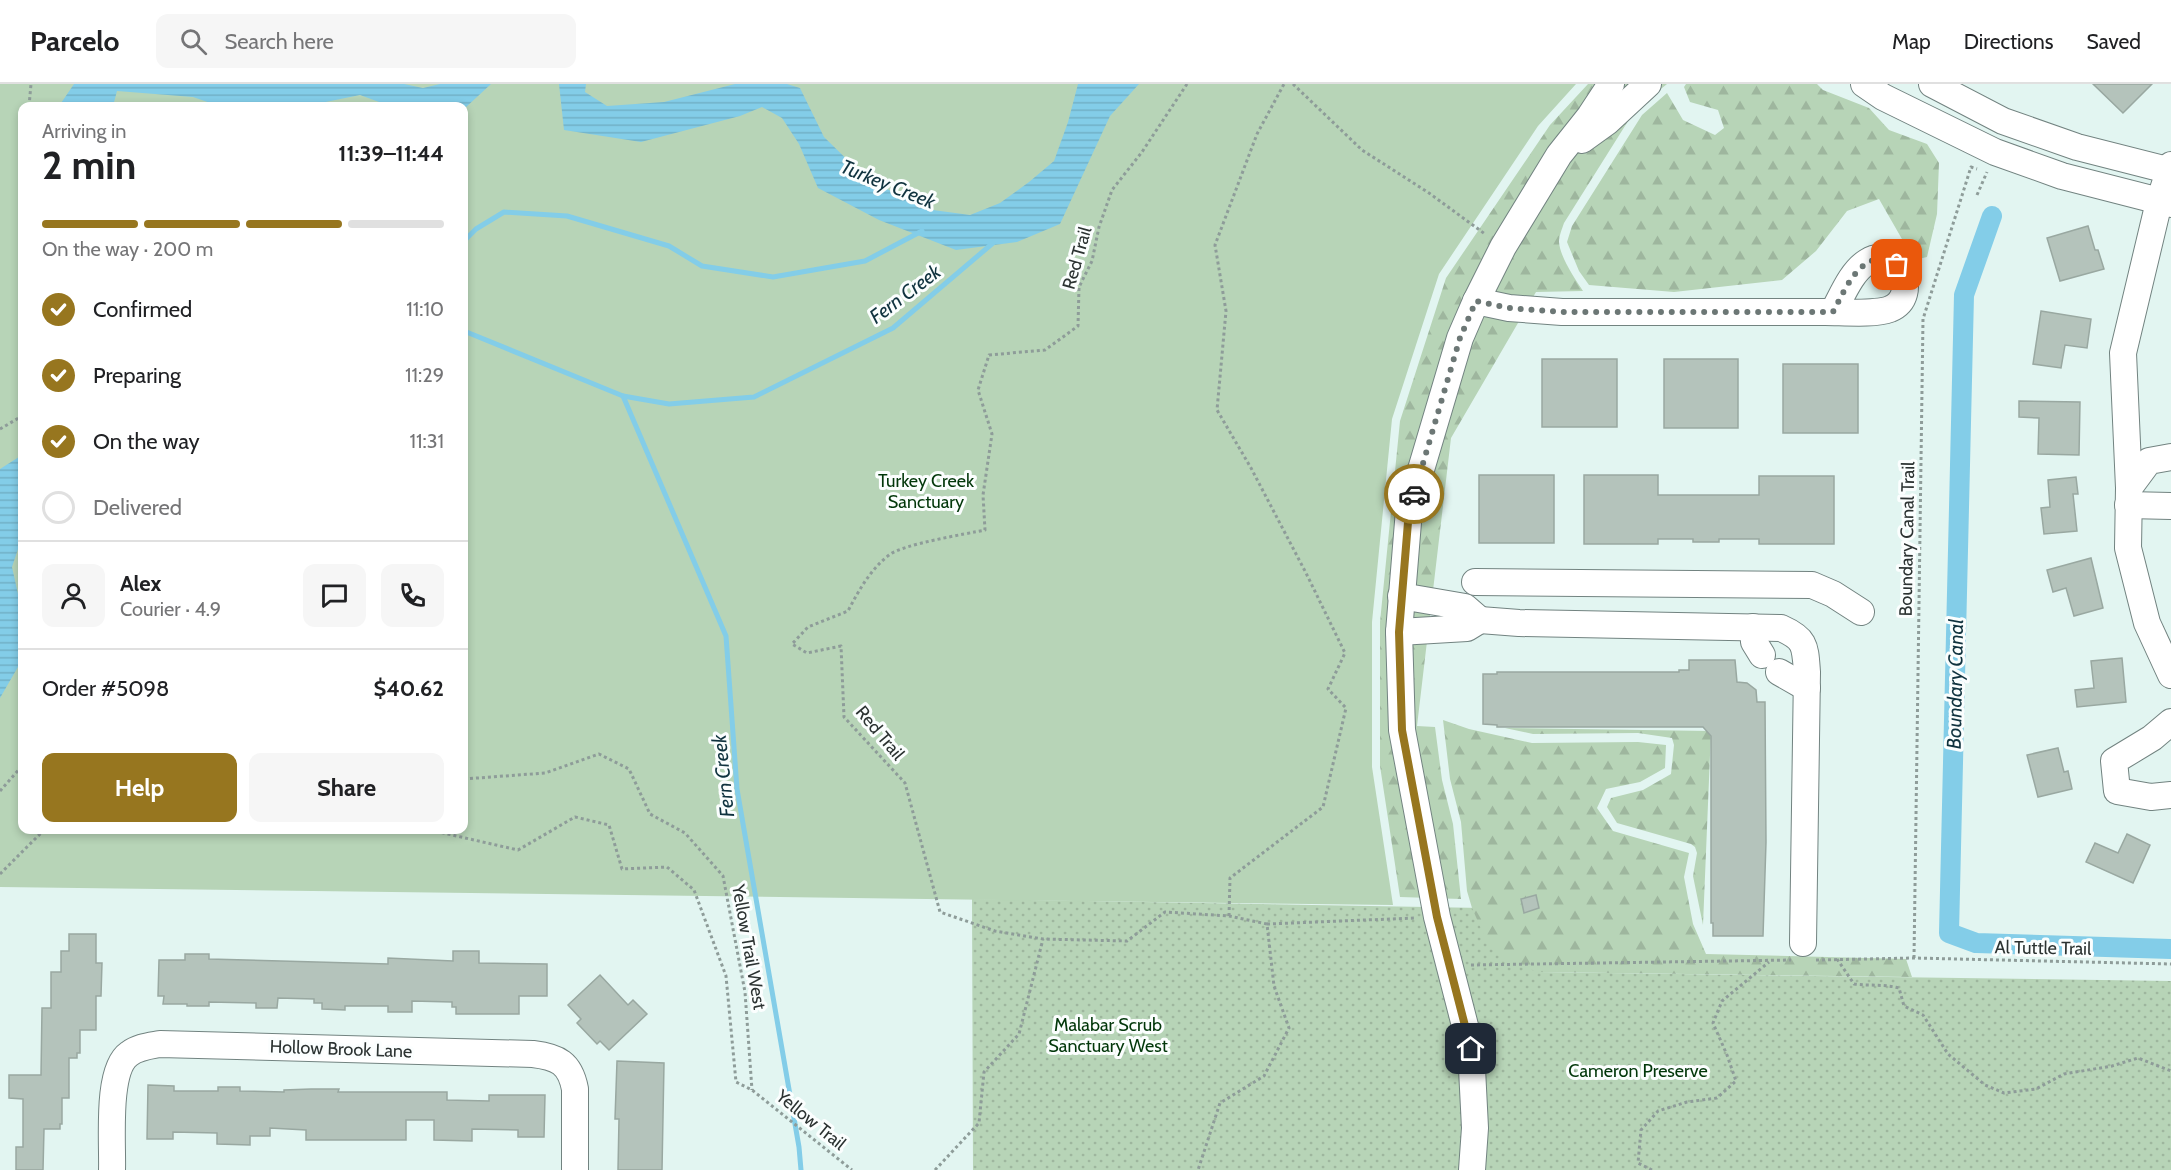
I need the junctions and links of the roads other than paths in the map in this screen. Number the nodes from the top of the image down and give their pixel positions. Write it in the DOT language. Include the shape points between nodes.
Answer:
graph roads {
  1 [pos="1611,84"];
  2 [pos="1647,84"];
  3 [pos="1864,84"];
  4 [pos="1932,84"];
  5 [pos="1559,156"];
  6 [pos="2170,169"];
  7 [pos="2165,203"];
  8 [pos="1476,301"];
  9 [pos="1833,312"];
  10 [pos="2171,457"];
  11 [pos="2129,497"];
  12 [pos="2171,506"];
  13 [pos="1475,582"];
  14 [pos="1635,585"];
  15 [pos="1401,596"];
  16 [pos="1861,612"];
  17 [pos="1480,620"];
  18 [pos="1634,625"];
  19 [pos="1753,627"];
  20 [pos="1399,632"];
  21 [pos="2171,675"];
  22 [pos="1806,688"];
  23 [pos="2171,722"];
  24 [pos="2171,795"];
  25 [pos="1804,954"];
  26 [pos="112,1170"];
  27 [pos="575,1170"];
  28 [pos="1472,1170"];
  1 -- 5 [label="street"];
  2 -- 5 [label="street" via="1607,122"];
  3 -- 7 [label="street" via="1991,162"];
  4 -- 6 [label="street" via="2003,121 2077,147"];
  5 -- 8 [label="street" via="1503,247"];
  6 -- 7 [label="street"];
  7 -- 11 [label="street" via="2123,353"];
  8 -- 9 [label="street" via="1562,312"];
  8 -- 15 [label="street" via="1460,338 1409,510"];
  10 -- 11 [label="street" via="2149,461"];
  11 -- 12 [label="street"];
  11 -- 21 [label="street" via="2128,548 2138,592"];
  13 -- 14 [label="street"];
  14 -- 16 [label="street" via="1812,585"];
  14 -- 18 [label="street"];
  15 -- 17 [label="street" via="1465,607"];
  15 -- 20 [label="street"];
  17 -- 18 [label="street"];
  17 -- 20 [label="street" via="1467,628"];
  18 -- 19 [label="street"];
  19 -- 22 [label="street" via="1754,642 1770,664"];
  19 -- 22 [label="street" via="1781,628 1798,635 1805,648"];
  20 -- 28 [label="street" via="1402,730 1437,917 1471,1049 1475,1128"];
  22 -- 25 [label="street"];
  23 -- 24 [label="street" via="2114,761 2117,791 2151,797"];
  26 -- 27 [label="street, Hollow Brook Lane" via="115,1083 121,1062 139,1048 160,1044 551,1057 564,1064 575,1089"];
}
